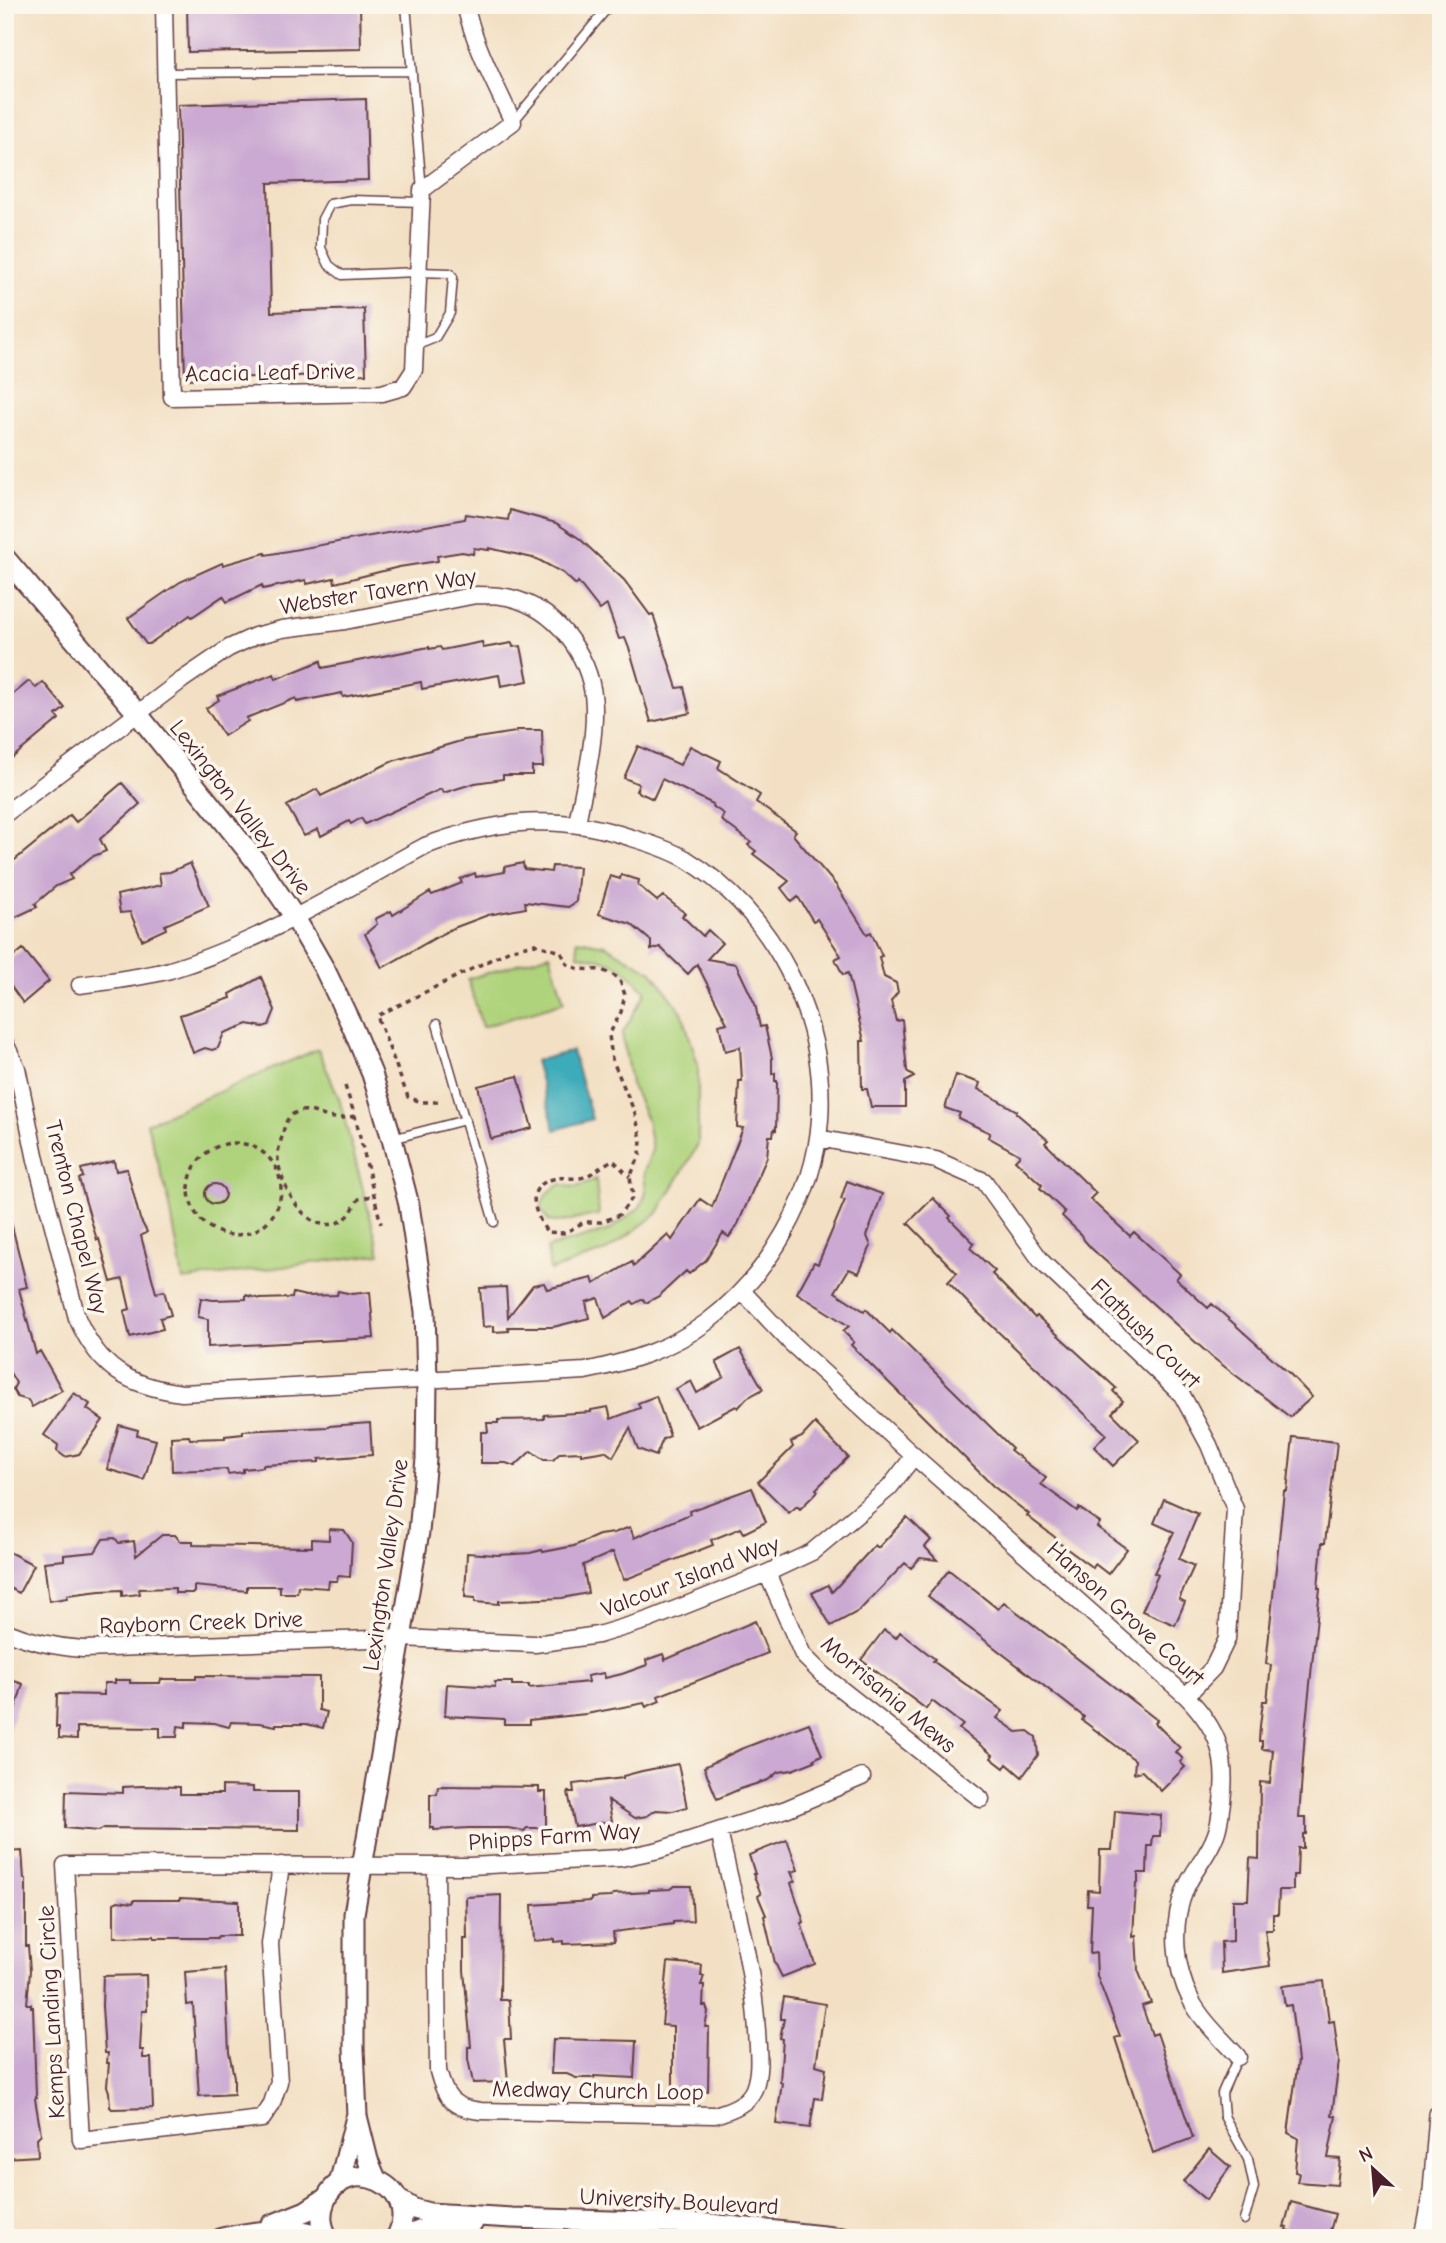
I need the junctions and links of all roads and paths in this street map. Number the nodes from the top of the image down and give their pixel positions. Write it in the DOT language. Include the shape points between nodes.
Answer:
graph roads {
  1 [pos="164,5"];
  2 [pos="406,5"];
  3 [pos="465,5"];
  4 [pos="610,5"];
  5 [pos="411,71"];
  6 [pos="165,73"];
  7 [pos="513,122"];
  8 [pos="422,196"];
  9 [pos="418,272"];
  10 [pos="415,346"];
  11 [pos="5,558"];
  12 [pos="137,713"];
  13 [pos="5,814"];
  14 [pos="577,823"];
  15 [pos="294,916"];
  16 [pos="80,985"];
  17 [pos="437,1024"];
  18 [pos="5,1043"];
  19 [pos="345,1086"];
  20 [pos="438,1102"];
  21 [pos="355,1116"];
  22 [pos="464,1120"];
  23 [pos="818,1138"];
  24 [pos="393,1139"];
  25 [pos="277,1168"];
  26 [pos="629,1177"];
  27 [pos="375,1195"];
  28 [pos="494,1222"];
  29 [pos="382,1224"];
  30 [pos="742,1291"];
  31 [pos="427,1380"];
  32 [pos="914,1456"];
  33 [pos="767,1573"];
  34 [pos="5,1632"];
  35 [pos="401,1638"];
  36 [pos="1186,1696"];
  37 [pos="862,1777"];
  38 [pos="981,1799"];
  39 [pos="719,1831"];
  40 [pos="281,1866"];
  41 [pos="362,1866"];
  42 [pos="436,1866"];
  43 [pos="1238,2057"];
  44 [pos="1441,2115"];
  45 [pos="357,2116"];
  46 [pos="376,2179"];
  47 [pos="333,2191"];
  48 [pos="399,2200"];
  49 [pos="512,2218"];
  50 [pos="1244,2220"];
  51 [pos="250,2232"];
  52 [pos="222,2238"];
  53 [pos="326,2238"];
  54 [pos="396,2238"];
  55 [pos="402,2238"];
  56 [pos="842,2238"];
  57 [pos="1426,2238"];
  1 -- 6 [label="street, Acacia Leaf Drive"];
  2 -- 5 [label="lane"];
  3 -- 7 [label="street"];
  4 -- 7 [label="lane"];
  5 -- 6 [label="lane"];
  5 -- 8 [label="lane"];
  6 -- 10 [label="street, Acacia Leaf Drive" via="172,397 382,393 403,387 414,370"];
  7 -- 8 [label="street"];
  8 -- 9 [label="street, Acacia Leaf Drive"];
  8 -- 9 [label="lane" via="330,204 322,219 321,248 329,265 342,275"];
  9 -- 10 [label="street, Acacia Leaf Drive"];
  9 -- 10 [label="lane" via="450,273 454,280 450,313 435,338"];
  11 -- 12 [label="street, Lexington Valley Drive"];
  12 -- 13 [label="street"];
  12 -- 14 [label="street, Webster Tavern Way" via="229,648 255,636 476,595 519,600 555,623 586,668 594,709"];
  12 -- 15 [label="street, Lexington Valley Drive" via="259,865"];
  14 -- 15 [label="street, Trenton Chapel Way" via="504,824 446,838"];
  14 -- 23 [label="street, Trenton Chapel Way" via="683,857 724,888 755,920 792,975 806,1012 820,1088"];
  15 -- 16 [label="street, Trenton Chapel Way" via="206,958 167,971"];
  15 -- 24 [label="street, Lexington Valley Drive" via="352,1026"];
  17 -- 22 [label="lane"];
  18 -- 31 [label="street, Trenton Chapel Way" via="17,1068 77,1318 86,1339 114,1371 158,1390 182,1393"];
  19 -- 21 [label="path"];
  20 -- 26 [label="path" via="408,1097 376,1017 512,949 535,944 561,952 567,964 619,978 625,995 609,1035 612,1059 641,1139 640,1155"];
  21 -- 27 [label="path"];
  21 -- 27 [label="path" via="345,1119 309,1110 295,1112 286,1120 277,1159 287,1192 314,1222 341,1221 359,1199"];
  22 -- 24 [label="lane"];
  22 -- 28 [label="lane"];
  23 -- 30 [label="street, Trenton Chapel Way" via="808,1177 782,1237"];
  23 -- 36 [label="street, Flatbush Court" via="936,1160 984,1181 1042,1262 1182,1395 1235,1509 1227,1639 1213,1668"];
  24 -- 31 [label="street, Lexington Valley Drive" via="420,1271"];
  25 -- 25 [label="path" via="261,1150 239,1142 215,1147 197,1163 188,1185 193,1209 209,1227 220,1231 232,1235 256,1230 274,1215 282,1192"];
  26 -- 26 [label="path" via="634,1198 619,1215 584,1222 565,1233 547,1232 537,1218 533,1204 537,1189 551,1179 583,1178 613,1160"];
  27 -- 29 [label="path"];
  30 -- 31 [label="street, Trenton Chapel Way" via="677,1341 619,1364 586,1371"];
  30 -- 32 [label="street, Hanson Grove Court" via="791,1343"];
  31 -- 35 [label="street, Lexington Valley Drive" via="419,1532"];
  32 -- 33 [label="street, Valcour Island Way" via="889,1488 812,1552"];
  32 -- 36 [label="street, Hanson Grove Court"];
  33 -- 35 [label="street, Valcour Island Way" via="598,1635 535,1644"];
  33 -- 38 [label="street, Morrisania Mews" via="803,1655"];
  34 -- 35 [label="street, Rayborn Creek Drive" via="54,1647 83,1649"];
  35 -- 41 [label="street, Lexington Valley Drive"];
  36 -- 43 [label="street, Hanson Grove Court" via="1209,1721 1219,1743 1224,1787 1216,1833 1184,1891 1177,1955 1190,1999"];
  37 -- 39 [label="street, Phipps Farm Way"];
  39 -- 42 [label="street, Phipps Farm Way" via="621,1858"];
  39 -- 42 [label="street, Medway Church Loop" via="754,1989 759,2066 753,2091 744,2103 715,2115 481,2111 450,2100 443,2092 439,2071"];
  40 -- 40 [label="street, Kemps Landing Circle" via="270,1944 279,2082 262,2119 80,2140 65,1865"];
  40 -- 41 [label="street, Kemps Landing Circle"];
  41 -- 42 [label="street, Phipps Farm Way"];
  41 -- 45 [label="street, Lexington Valley Drive" via="354,1914"];
  43 -- 50 [label="lane" via="1222,2093 1224,2116 1248,2159 1254,2187"];
  44 -- 57 [label="main road"];
  45 -- 46 [label="street, Lexington Valley Drive"];
  45 -- 47 [label="street, Lexington Valley Drive"];
  46 -- 47 [label="street" via="357,2177"];
  46 -- 48 [label="street"];
  47 -- 51 [label="street" via="298,2215"];
  47 -- 53 [label="street, Lexington Valley Drive" via="321,2216"];
  48 -- 49 [label="street, University Boulevard" via="422,2212"];
  48 -- 54 [label="street" via="402,2219"];
  49 -- 55 [label="street, University Boulevard" via="432,2228"];
  49 -- 56 [label="street, University Boulevard" via="710,2224"];
  51 -- 52 [label="street"];
  51 -- 53 [label="street" via="296,2230"];
}
